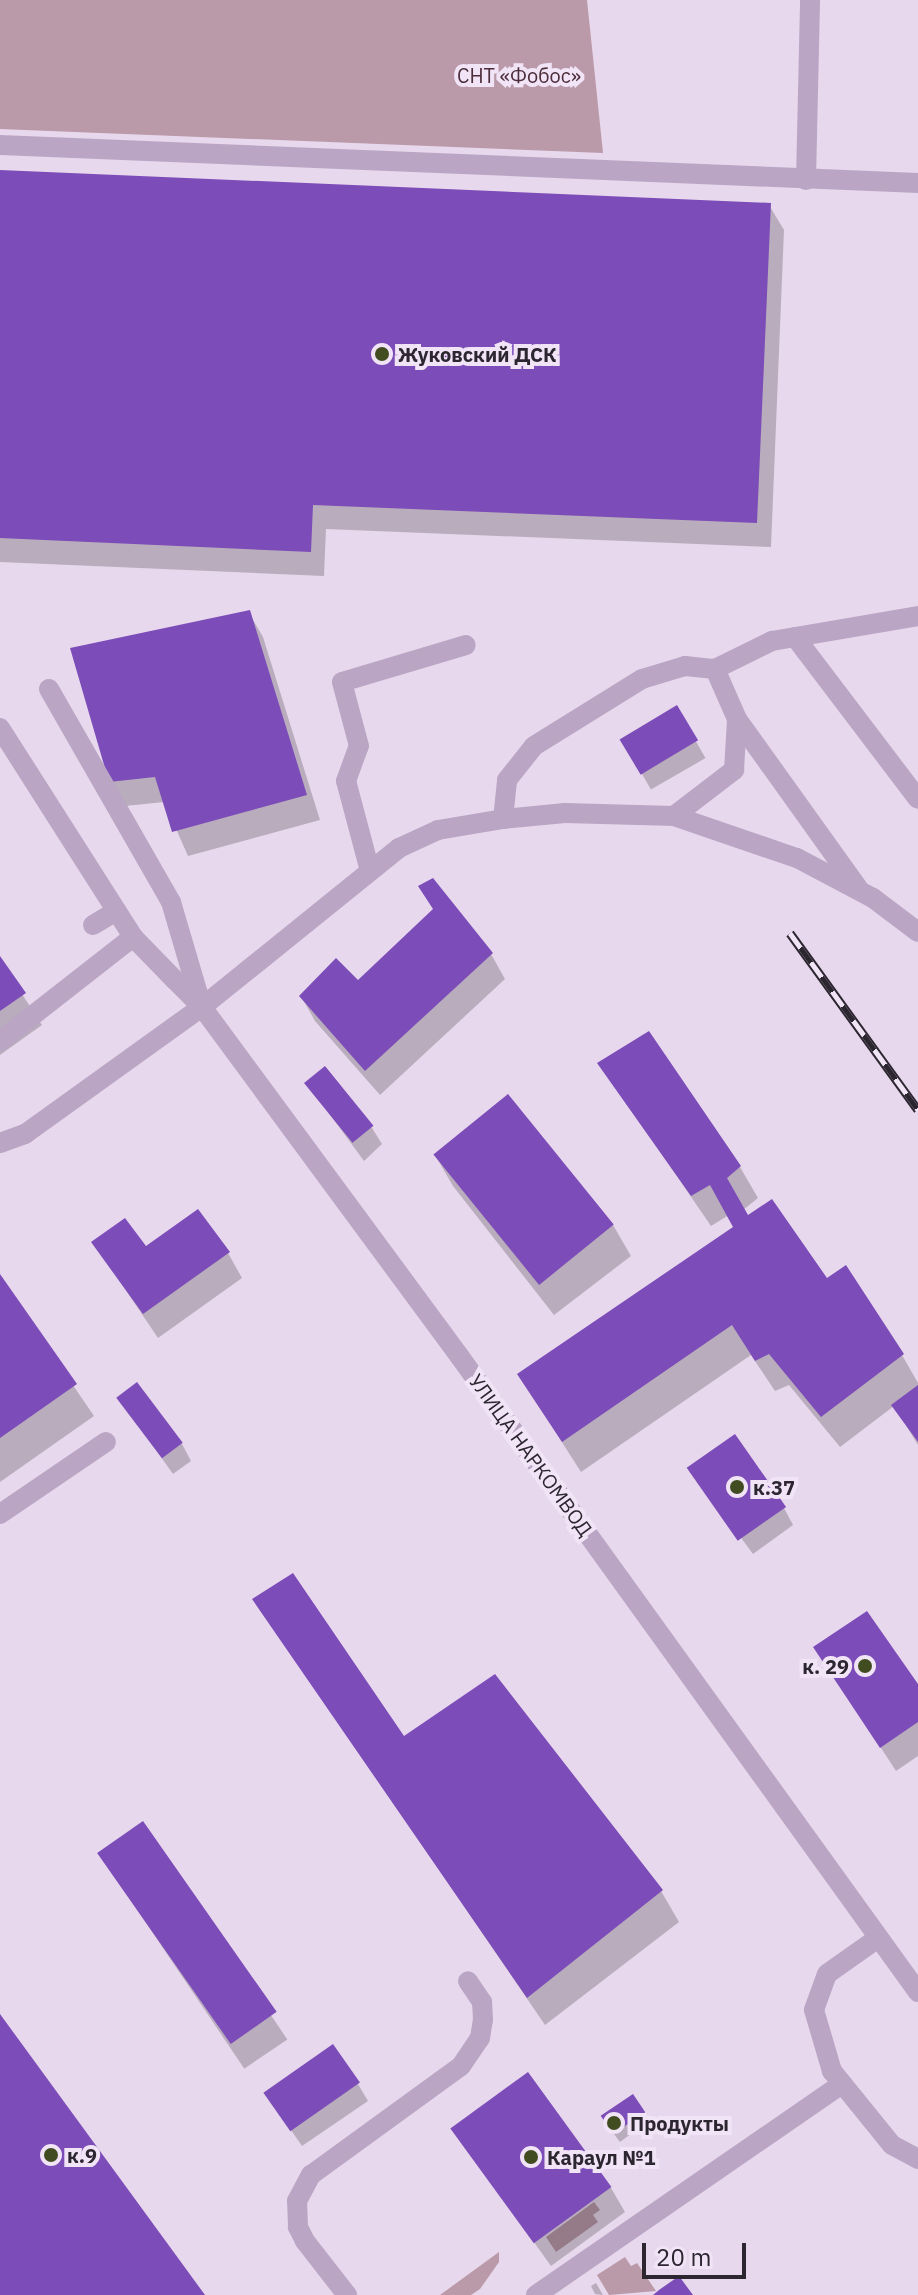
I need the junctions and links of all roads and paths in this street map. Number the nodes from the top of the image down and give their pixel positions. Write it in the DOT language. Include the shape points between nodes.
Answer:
graph roads {
  1 [pos="810,0"];
  2 [pos="0,145"];
  3 [pos="806,180"];
  4 [pos="918,183"];
  5 [pos="918,616"];
  6 [pos="795,637"];
  7 [pos="466,645"];
  8 [pos="715,669"];
  9 [pos="49,689"];
  10 [pos="737,719"];
  11 [pos="0,728"];
  12 [pos="918,799"];
  13 [pos="674,816"];
  14 [pos="503,819"];
  15 [pos="370,871"];
  16 [pos="861,892"];
  17 [pos="116,911"];
  18 [pos="93,925"];
  19 [pos="918,932"];
  20 [pos="133,937"];
  21 [pos="202,1007"];
  22 [pos="0,1041"];
  23 [pos="0,1143"];
  24 [pos="106,1442"];
  25 [pos="0,1514"];
  26 [pos="878,1938"];
  27 [pos="468,1981"];
  28 [pos="918,1992"];
  29 [pos="842,2084"];
  30 [pos="918,2159"];
  31 [pos="347,2295"];
  32 [pos="536,2295"];
  1 -- 3 [label="street"];
  2 -- 3 [label="street"];
  3 -- 4 [label="street"];
  5 -- 6 [label="street"];
  6 -- 8 [label="street" via="772,641"];
  6 -- 12 [label="street"];
  7 -- 15 [label="street" via="342,682 359,746 346,781"];
  8 -- 10 [label="street"];
  8 -- 14 [label="street" via="685,666 642,679 534,746 507,780"];
  9 -- 21 [label="street" via="171,902"];
  10 -- 13 [label="street" via="734,770"];
  10 -- 16 [label="street"];
  11 -- 17 [label="street, УЛИЦА НАРКОМВОД"];
  13 -- 14 [label="street" via="565,813"];
  13 -- 16 [label="street" via="797,858"];
  14 -- 15 [label="street" via="438,830 399,848"];
  15 -- 21 [label="street"];
  16 -- 19 [label="street"];
  17 -- 18 [label="street"];
  17 -- 20 [label="street, УЛИЦА НАРКОМВОД"];
  20 -- 21 [label="street, УЛИЦА НАРКОМВОД"];
  20 -- 22 [label="street"];
  21 -- 23 [label="street" via="25,1134"];
  21 -- 26 [label="street, УЛИЦА НАРКОМВОД"];
  24 -- 25 [label="street"];
  26 -- 28 [label="street, УЛИЦА НАРКОМВОД"];
  26 -- 29 [label="street" via="827,1974 814,2010 821,2043"];
  27 -- 31 [label="street" via="482,2002 483,2020 467,2060 311,2175 297,2201 298,2227 305,2241"];
  29 -- 30 [label="street" via="892,2145"];
  29 -- 32 [label="street"];
}
